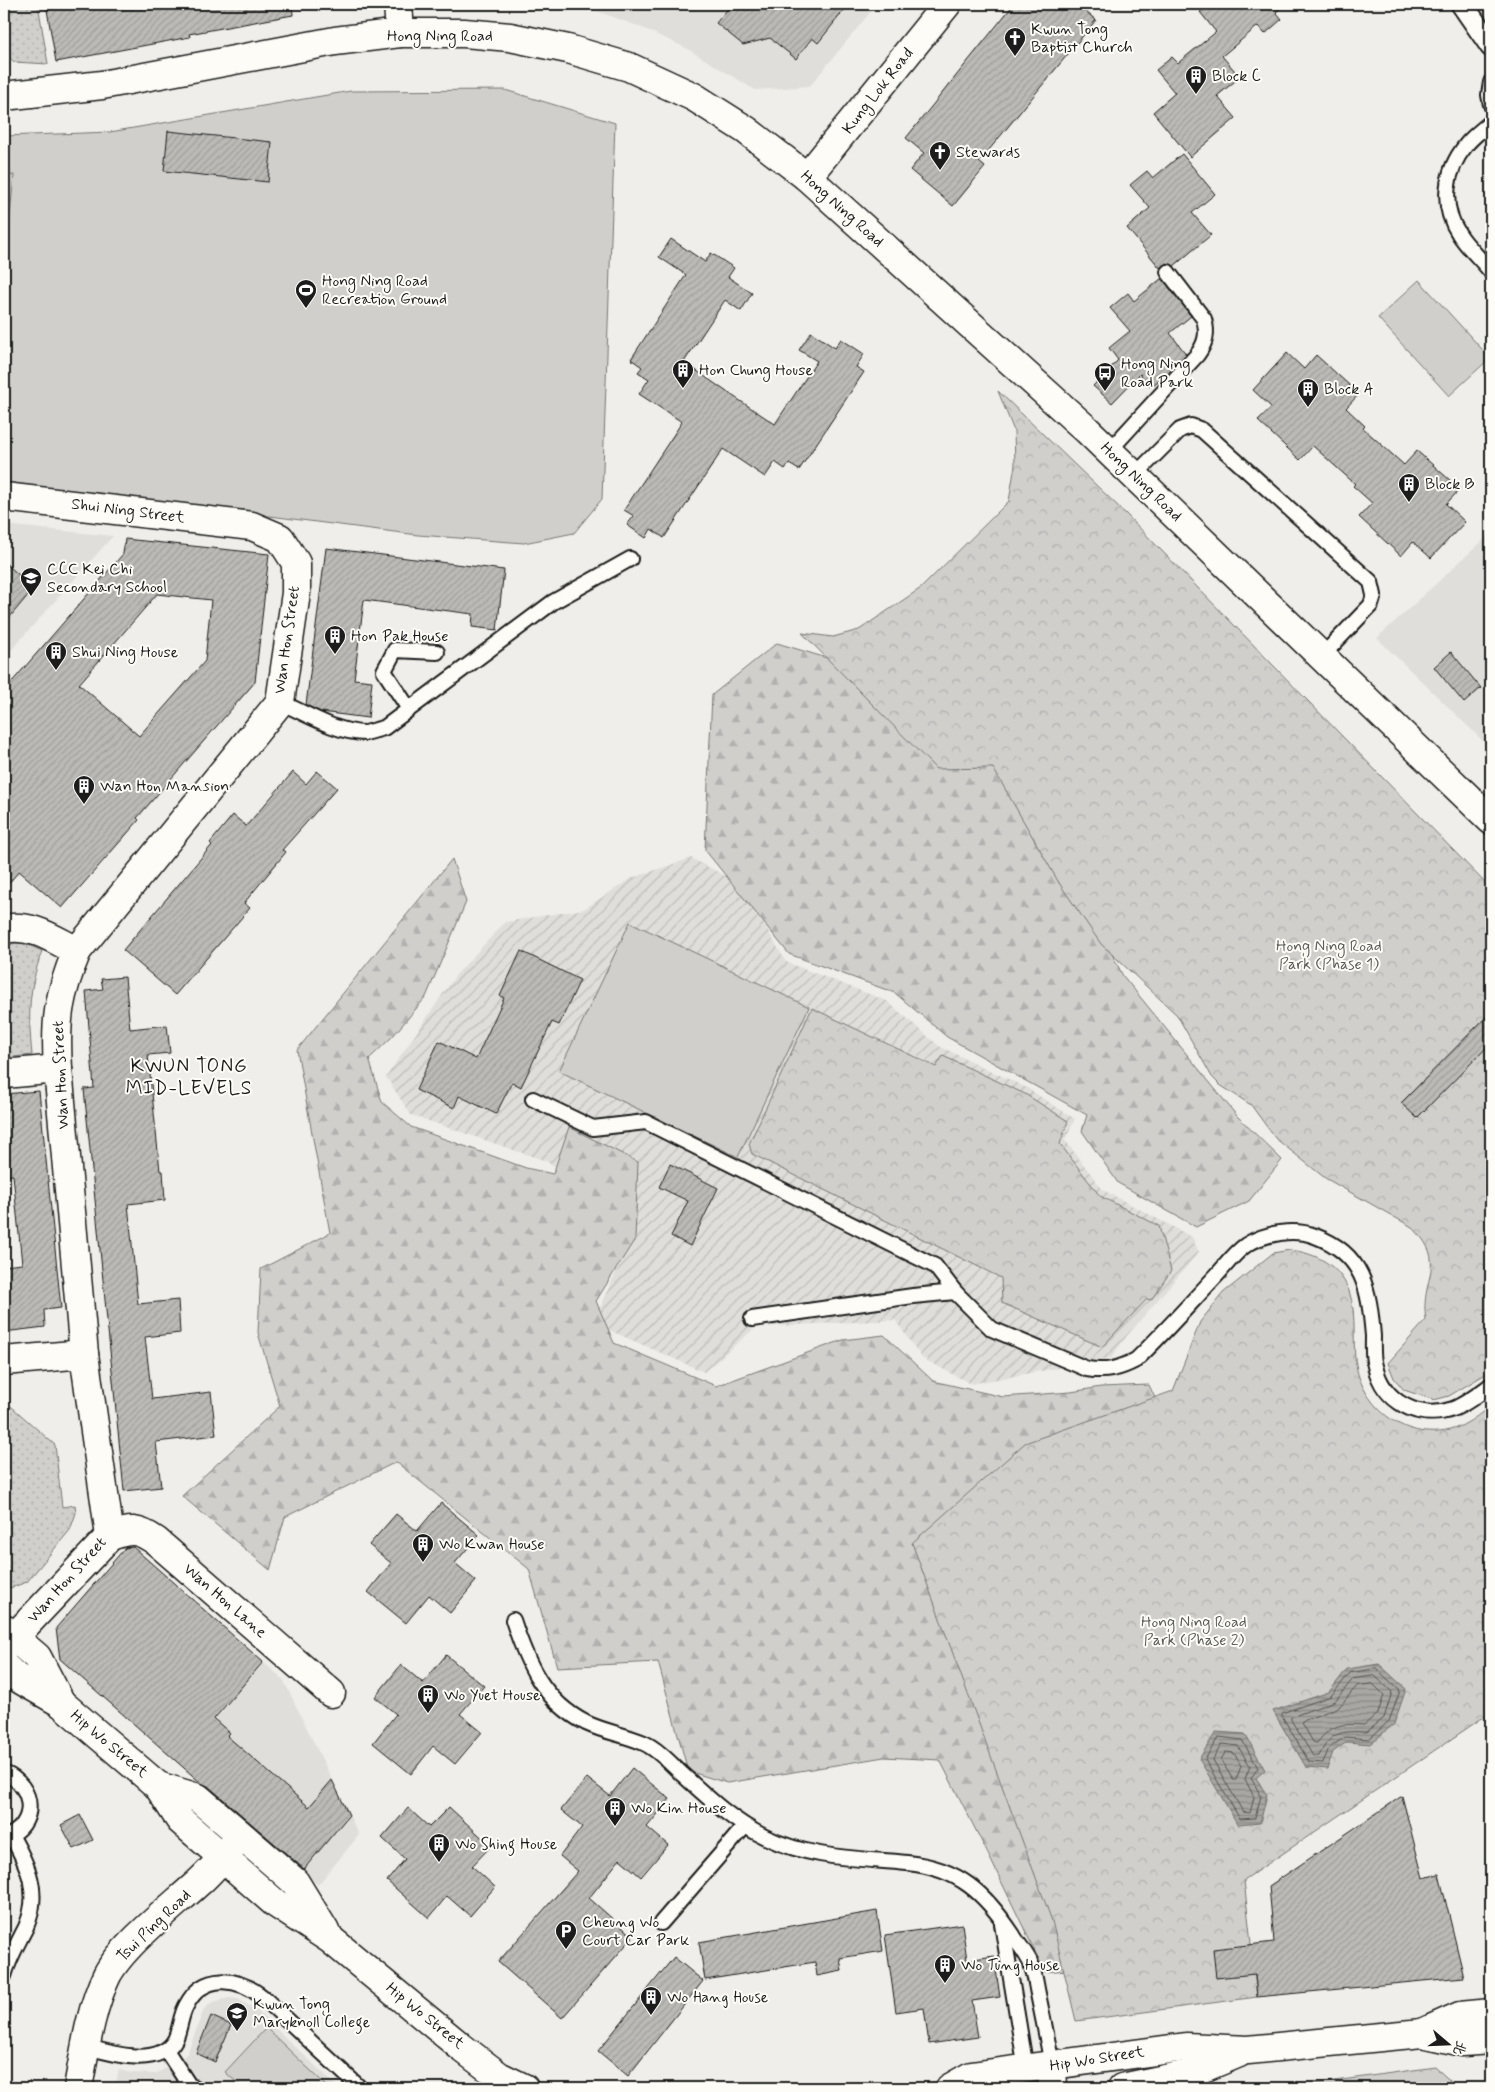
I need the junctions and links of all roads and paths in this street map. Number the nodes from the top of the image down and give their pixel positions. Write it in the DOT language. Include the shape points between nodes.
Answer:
graph roads {
  1 [pos="398,4"];
  2 [pos="947,4"];
  3 [pos="1462,4"];
  4 [pos="400,33"];
  5 [pos="1491,46"];
  6 [pos="1491,82"];
  7 [pos="4,96"];
  8 [pos="1491,105"];
  9 [pos="1491,122"];
  10 [pos="807,178"];
  11 [pos="1168,272"];
  12 [pos="1491,272"];
  13 [pos="1109,451"];
  14 [pos="1135,475"];
  15 [pos="4,497"];
  16 [pos="252,526"];
  17 [pos="630,559"];
  18 [pos="437,652"];
  19 [pos="1321,657"];
  20 [pos="280,702"];
  21 [pos="409,710"];
  22 [pos="1489,813"];
  23 [pos="4,929"];
  24 [pos="77,951"];
  25 [pos="58,1069"];
  26 [pos="4,1074"];
  27 [pos="534,1099"];
  28 [pos="955,1292"];
  29 [pos="752,1319"];
  30 [pos="84,1354"];
  31 [pos="4,1361"];
  32 [pos="1488,1387"];
  33 [pos="110,1536"];
  34 [pos="513,1620"];
  35 [pos="7,1638"];
  36 [pos="4,1666"];
  37 [pos="331,1693"];
  38 [pos="61,1703"];
  39 [pos="4,1773"];
  40 [pos="158,1786"];
  41 [pos="745,1826"];
  42 [pos="241,1836"];
  43 [pos="8,1837"];
  44 [pos="223,1857"];
  45 [pos="1002,1918"];
  46 [pos="661,1923"];
  47 [pos="330,1939"];
  48 [pos="4,1976"];
  49 [pos="1491,2013"];
  50 [pos="1422,2033"];
  51 [pos="1491,2040"];
  52 [pos="86,2048"];
  53 [pos="166,2050"];
  54 [pos="1248,2050"];
  55 [pos="1038,2078"];
  56 [pos="358,2086"];
  57 [pos="78,2088"];
  58 [pos="195,2088"];
  59 [pos="524,2088"];
  60 [pos="950,2088"];
  61 [pos="1122,2088"];
  1 -- 4 [label="main road"];
  2 -- 10 [label="main road, Kung Lok Road"];
  3 -- 5 [label="street"];
  4 -- 7 [label="main road, Hong Ning Road" via="334,41 102,85"];
  4 -- 10 [label="main road, Hong Ning Road" via="510,37 568,49 629,67 694,97 746,130"];
  6 -- 8 [label="lane"];
  9 -- 12 [label="lane" via="1467,143 1453,163 1447,187 1449,212 1459,234"];
  10 -- 13 [label="main road, Hong Ning Road"];
  11 -- 13 [label="lane" via="1204,318 1205,341 1197,355"];
  13 -- 14 [label="main road, Hong Ning Road"];
  14 -- 19 [label="main road, Hong Ning Road"];
  14 -- 19 [label="lane" via="1180,430 1191,426 1202,430 1371,582 1374,595 1371,605"];
  15 -- 16 [label="main road, Shui Ning Street"];
  16 -- 20 [label="main road, Wan Hon Street" via="280,538 296,563 296,593"];
  17 -- 21 [label="lane" via="553,602"];
  18 -- 21 [label="lane" via="394,650 384,671"];
  19 -- 22 [label="main road, Hong Ning Road"];
  20 -- 21 [label="lane" via="326,724 365,733 384,728"];
  20 -- 24 [label="main road, Wan Hon Street"];
  23 -- 24 [label="main road" via="30,928"];
  24 -- 25 [label="main road, Wan Hon Street" via="64,980 58,1011"];
  25 -- 26 [label="main road"];
  25 -- 30 [label="main road, Wan Hon Street"];
  27 -- 28 [label="lane" via="592,1128 646,1122 935,1266"];
  28 -- 29 [label="lane"];
  28 -- 32 [label="lane" via="992,1329 1087,1369 1117,1370 1141,1356 1245,1246 1270,1235 1310,1234 1345,1252 1358,1268 1370,1305 1374,1366 1382,1386 1395,1401 1414,1411 1434,1414 1455,1408"];
  30 -- 31 [label="main road"];
  30 -- 33 [label="main road, Wan Hon Street"];
  33 -- 35 [label="main road, Wan Hon Street"];
  33 -- 37 [label="main road, Wan Hon Lane" via="126,1531 142,1532 156,1541"];
  34 -- 41 [label="lane" via="530,1668 548,1692 568,1710 587,1723 645,1744"];
  35 -- 38 [label="main road, Hip Wo Street" via="37,1657"];
  36 -- 38 [label="main road, Hip Wo Street" via="16,1677"];
  38 -- 40 [label="main road, Hip Wo Street"];
  39 -- 43 [label="lane" via="23,1786 29,1808 20,1829"];
  40 -- 42 [label="main road, Hip Wo Street" via="198,1798"];
  40 -- 44 [label="main road, Hip Wo Street" via="180,1820"];
  41 -- 45 [label="lane" via="790,1847 815,1854 927,1865 945,1871 976,1889"];
  41 -- 46 [label="lane"];
  42 -- 44 [label="main road, Tsui Ping Road"];
  42 -- 47 [label="main road, Hip Wo Street" via="295,1882"];
  43 -- 48 [label="lane" via="24,1858 30,1874 33,1901"];
  44 -- 47 [label="main road, Hip Wo Street" via="276,1903"];
  44 -- 52 [label="main road, Tsui Ping Road" via="121,1955 108,1973 94,2008"];
  45 -- 55 [label="lane"];
  45 -- 55 [label="lane" via="1031,1964 1046,2033"];
  47 -- 59 [label="main road, Hip Wo Street" via="461,2047 499,2076"];
  49 -- 50 [label="main road, Hip Wo Street" via="1460,2016"];
  50 -- 51 [label="main road, Hip Wo Street" via="1463,2042"];
  50 -- 54 [label="main road, Hip Wo Street"];
  52 -- 53 [label="lane" via="142,2056"];
  52 -- 57 [label="main road, Tsui Ping Road"];
  53 -- 56 [label="lane" via="175,2042 185,2007 196,1992 213,1982 231,1981 264,1998"];
  53 -- 58 [label="lane" via="189,2086"];
  54 -- 55 [label="main road, Hip Wo Street" via="1186,2047"];
  54 -- 61 [label="main road, Hip Wo Street" via="1188,2074"];
  55 -- 60 [label="main road, Hip Wo Street" via="972,2076"];
}
